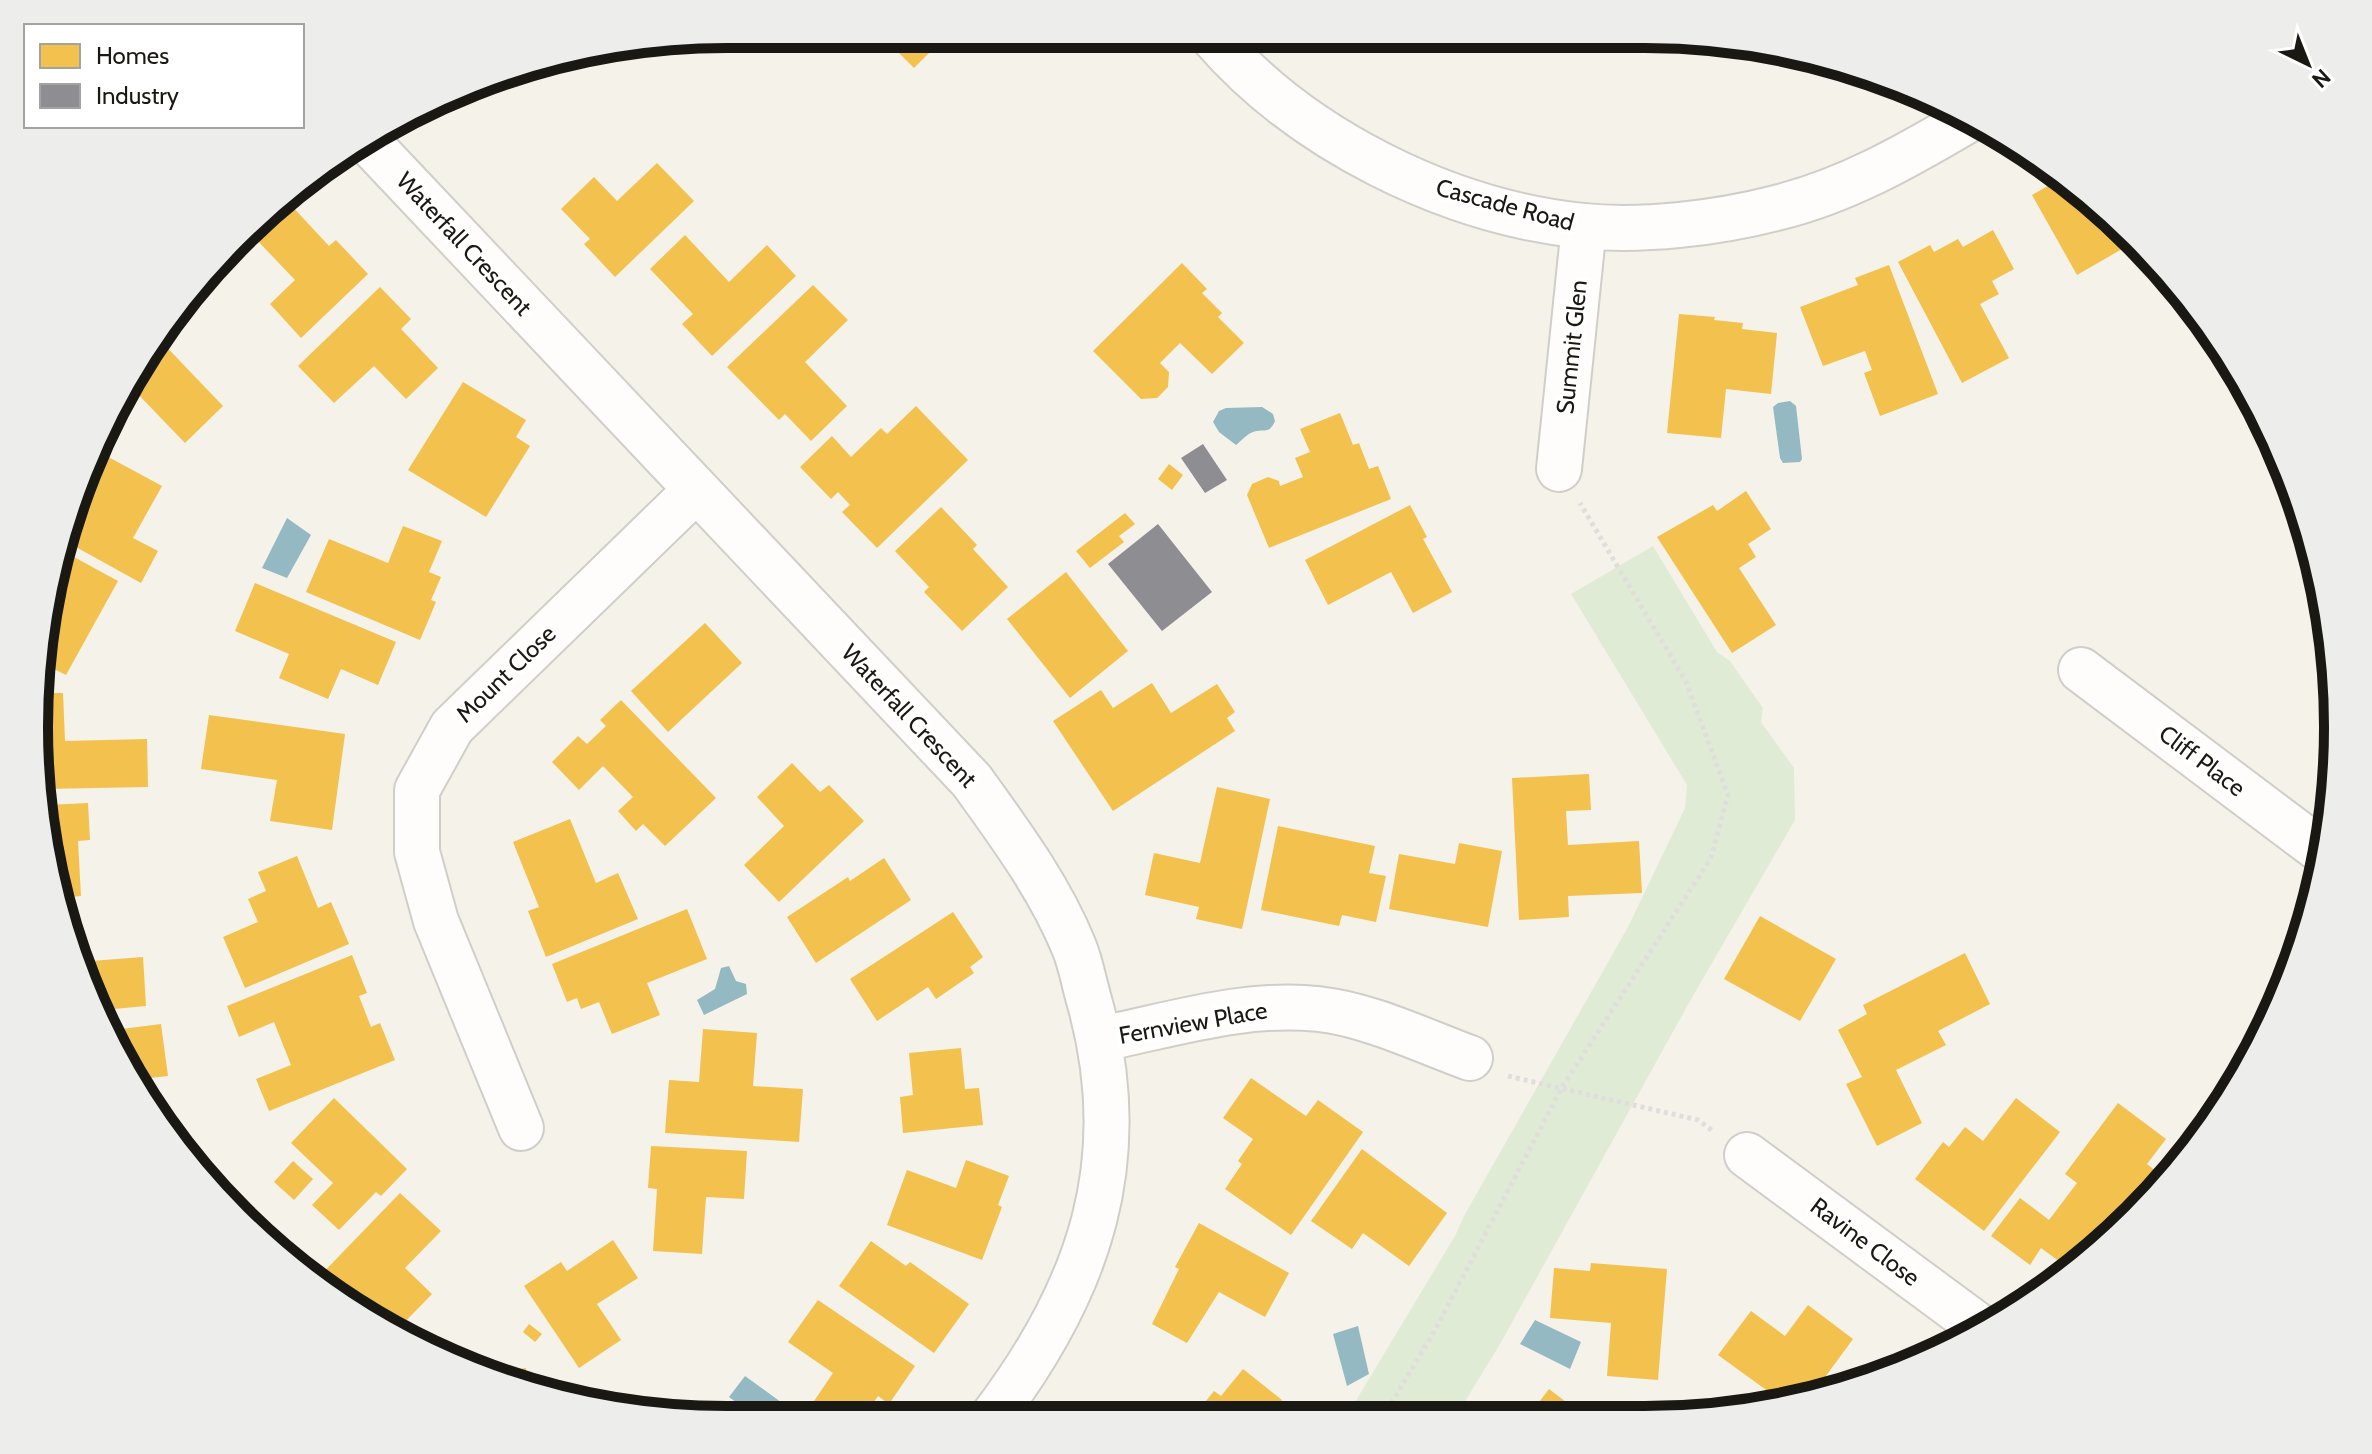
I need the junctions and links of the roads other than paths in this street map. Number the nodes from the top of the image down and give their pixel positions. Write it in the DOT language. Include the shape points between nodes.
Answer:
graph roads {
  1 [pos="1224,48"];
  2 [pos="1959,125"];
  3 [pos="373,148"];
  4 [pos="1584,226"];
  5 [pos="1559,469"];
  6 [pos="696,490"];
  7 [pos="2081,670"];
  8 [pos="2313,845"];
  9 [pos="1100,1039"];
  10 [pos="1470,1058"];
  11 [pos="521,1128"];
  12 [pos="1747,1155"];
  13 [pos="1972,1321"];
  14 [pos="1000,1406"];
  1 -- 4 [label="street, Cascade Road" via="1269,91 1356,153 1464,198"];
  2 -- 4 [label="street, Cascade Road" via="1862,179 1777,208 1698,222"];
  3 -- 6 [label="street, Waterfall Crescent"];
  4 -- 5 [label="street, Summit Glen"];
  6 -- 9 [label="street, Waterfall Crescent" via="972,781 1037,874 1075,949"];
  6 -- 11 [label="street, Mount Close" via="452,727 417,790 417,852 436,921"];
  7 -- 8 [label="street, Cliff Place"];
  9 -- 10 [label="street, Fernview Place" via="1234,1011 1294,1007 1340,1012"];
  9 -- 14 [label="street, Waterfall Crescent" via="1107,1140 1094,1224 1065,1304"];
  12 -- 13 [label="street, Ravine Close"];
}
